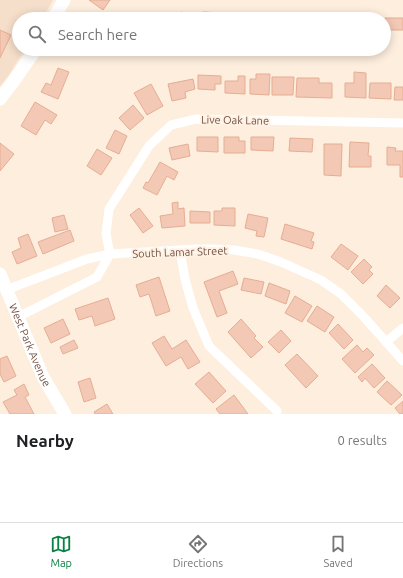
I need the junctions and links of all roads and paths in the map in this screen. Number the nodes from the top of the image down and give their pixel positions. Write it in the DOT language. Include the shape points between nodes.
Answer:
graph roads {
  1 [pos="64,0"];
  2 [pos="57,12"];
  3 [pos="31,56"];
  4 [pos="0,99"];
  5 [pos="403,123"];
  6 [pos="180,250"];
  7 [pos="110,254"];
  8 [pos="0,274"];
  9 [pos="6,290"];
  10 [pos="18,317"];
  11 [pos="403,328"];
  12 [pos="386,342"];
  13 [pos="403,361"];
  14 [pos="277,411"];
  15 [pos="65,414"];
  1 -- 2 [label="street"];
  3 -- 4 [label="street"];
  5 -- 7 [label="street, Live Oak Lane" via="196,119 171,125 149,146 109,209 106,234"];
  6 -- 7 [label="street, South Lamar Street"];
  6 -- 12 [label="street, South Lamar Street" via="234,250 258,254 299,270 321,280 341,294"];
  6 -- 14 [label="street" via="193,308 209,346"];
  7 -- 9 [label="street, South Lamar Street" via="87,259"];
  7 -- 10 [label="street" via="97,276"];
  8 -- 9 [label="street, West Park Avenue"];
  9 -- 10 [label="street, West Park Avenue"];
  10 -- 15 [label="street, West Park Avenue" via="43,378"];
  11 -- 12 [label="street"];
  12 -- 13 [label="street, South Lamar Street"];
}
